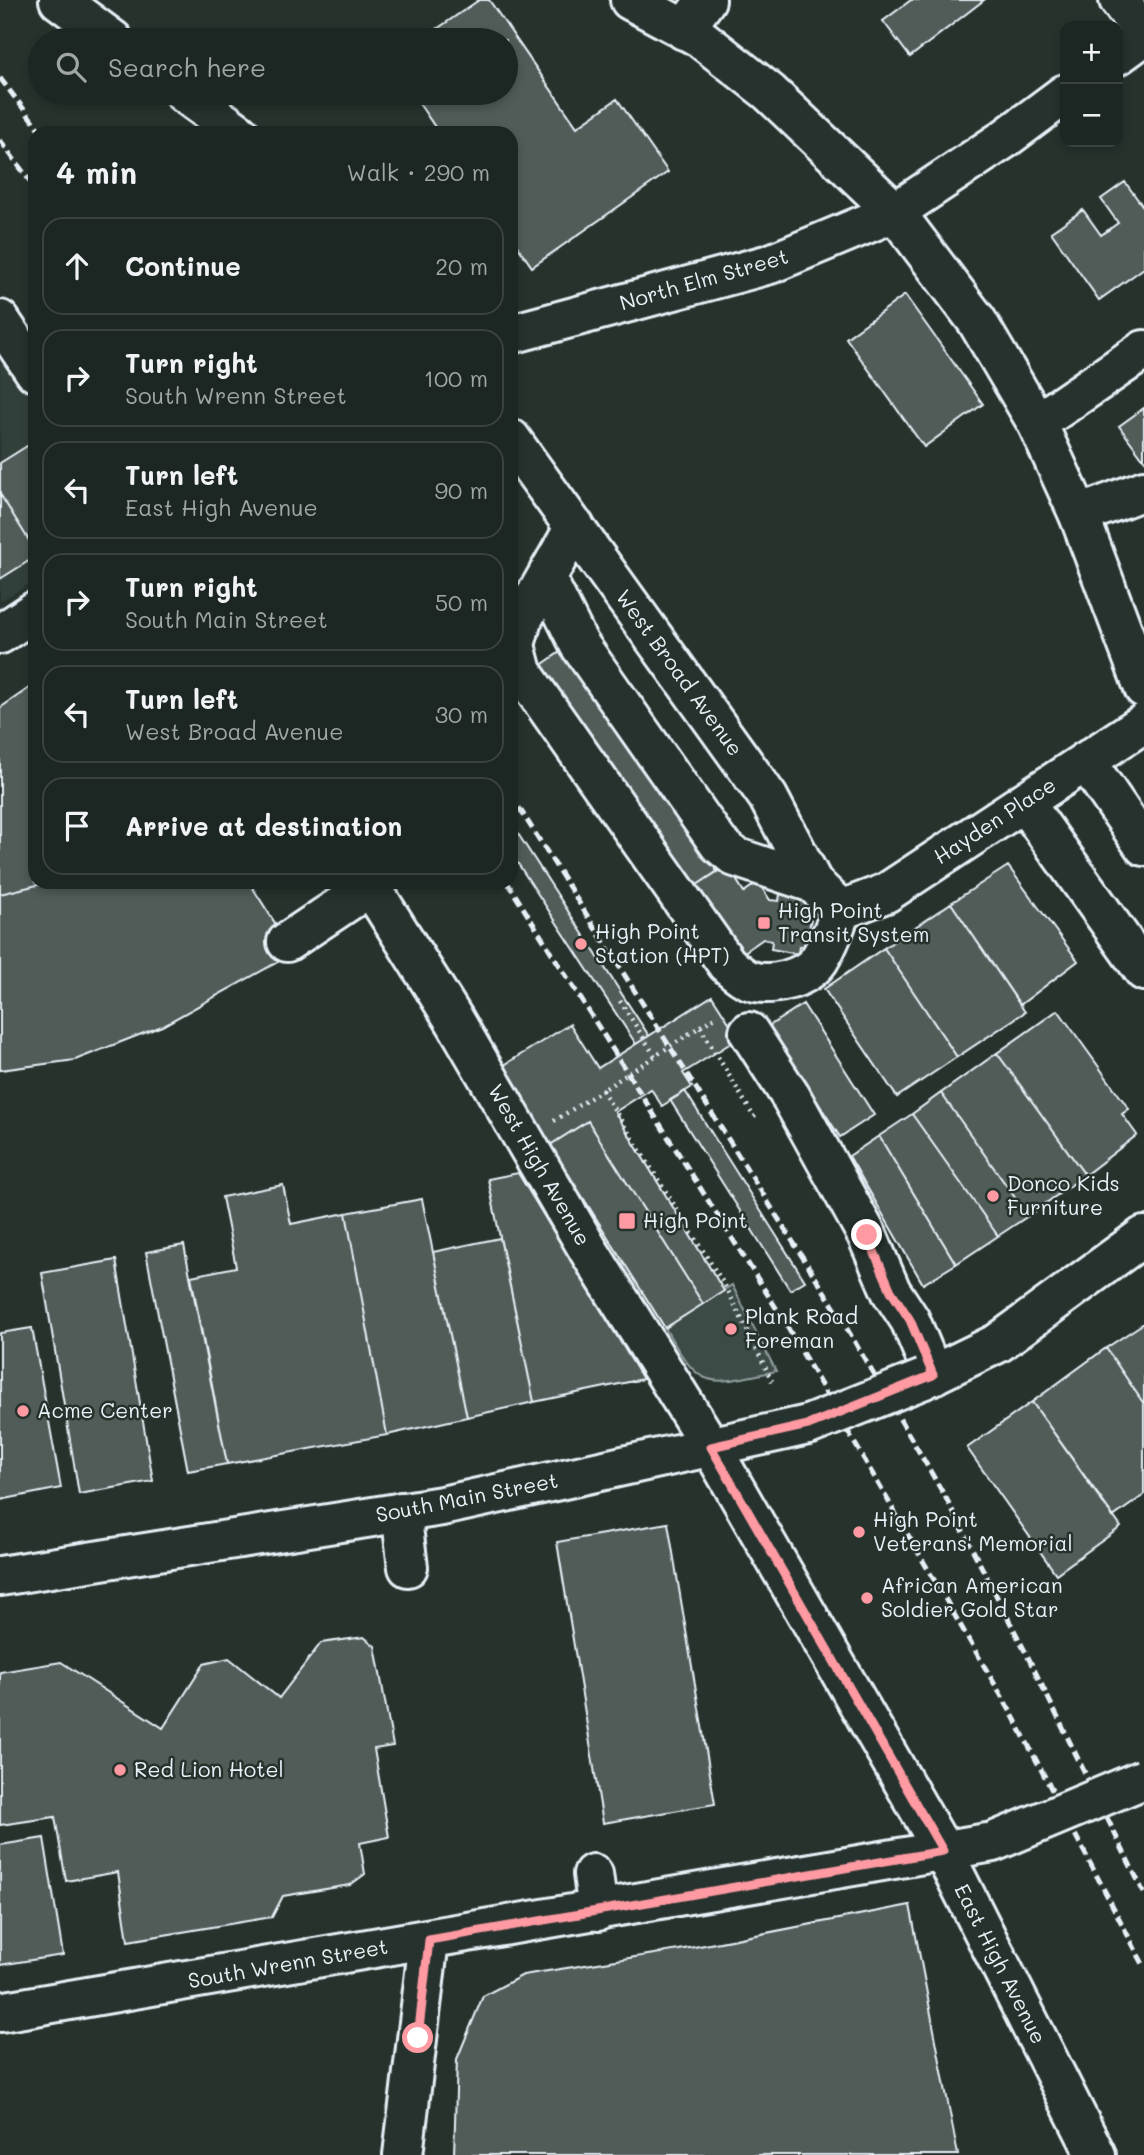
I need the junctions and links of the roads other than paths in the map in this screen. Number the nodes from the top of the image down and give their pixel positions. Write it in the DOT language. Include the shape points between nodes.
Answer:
graph roads {
  1 [pos="59,0"];
  2 [pos="630,0"];
  3 [pos="1119,0"];
  4 [pos="695,15"];
  5 [pos="97,28"];
  6 [pos="1144,35"];
  7 [pos="1123,51"];
  8 [pos="1060,98"];
  9 [pos="200,105"];
  10 [pos="229,126"];
  11 [pos="895,212"];
  12 [pos="0,320"];
  13 [pos="518,332"];
  14 [pos="1144,350"];
  15 [pos="28,362"];
  16 [pos="1037,423"];
  17 [pos="518,449"];
  18 [pos="1144,490"];
  19 [pos="1079,515"];
  20 [pos="575,527"];
  21 [pos="546,578"];
  22 [pos="28,616"];
  23 [pos="0,634"];
  24 [pos="518,634"];
  25 [pos="518,657"];
  26 [pos="1144,688"];
  27 [pos="1144,723"];
  28 [pos="1086,761"];
  29 [pos="1024,802"];
  30 [pos="1144,846"];
  31 [pos="813,883"];
  32 [pos="362,889"];
  33 [pos="372,889"];
  34 [pos="841,910"];
  35 [pos="287,942"];
  36 [pos="1144,971"];
  37 [pos="733,1025"];
  38 [pos="1144,1236"];
  39 [pos="928,1377"];
  40 [pos="711,1447"];
  41 [pos="401,1512"];
  42 [pos="408,1567"];
  43 [pos="0,1576"];
  44 [pos="1144,1779"];
  45 [pos="943,1851"];
  46 [pos="593,1874"];
  47 [pos="598,1911"];
  48 [pos="429,1940"];
  49 [pos="0,2012"];
  50 [pos="403,2155"];
  51 [pos="1096,2155"];
  1 -- 5 [label="street"];
  2 -- 4 [label="street"];
  3 -- 6 [label="street"];
  4 -- 11 [label="street" via="699,37 769,92"];
  6 -- 7 [label="street"];
  8 -- 11 [label="street, North Elm Street"];
  9 -- 10 [label="street"];
  11 -- 13 [label="street, North Elm Street" via="770,264"];
  11 -- 16 [label="street" via="977,321"];
  12 -- 15 [label="street"];
  14 -- 16 [label="street"];
  16 -- 19 [label="street"];
  17 -- 20 [label="street, West Broad Avenue"];
  18 -- 19 [label="street"];
  19 -- 26 [label="street"];
  20 -- 21 [label="street"];
  20 -- 31 [label="street, West Broad Avenue" via="768,797"];
  21 -- 24 [label="street"];
  21 -- 31 [label="street" via="579,644 719,844 735,857"];
  22 -- 23 [label="street"];
  25 -- 34 [label="street" via="522,672 727,964 747,980 770,982 803,974 817,963"];
  27 -- 28 [label="street, Hayden Place"];
  28 -- 29 [label="street, Hayden Place"];
  28 -- 30 [label="street"];
  29 -- 34 [label="street, Hayden Place" via="886,893"];
  29 -- 36 [label="street"];
  31 -- 34 [label="street, West Broad Avenue"];
  32 -- 35 [label="street"];
  33 -- 40 [label="street, West High Avenue"];
  37 -- 39 [label="street" via="791,1097 910,1320"];
  38 -- 39 [label="street, South Main Street" via="999,1343"];
  39 -- 40 [label="street, South Main Street, bridge" via="808,1425"];
  40 -- 41 [label="street, South Main Street"];
  40 -- 45 [label="street, East High Avenue"];
  41 -- 42 [label="street"];
  41 -- 43 [label="street, South Main Street"];
  44 -- 45 [label="street, South Wrenn Street, bridge" via="993,1842"];
  45 -- 47 [label="street, South Wrenn Street"];
  45 -- 51 [label="street, East High Avenue"];
  46 -- 47 [label="street"];
  47 -- 48 [label="street, South Wrenn Street"];
  48 -- 49 [label="street, South Wrenn Street"];
  48 -- 50 [label="street"];
}
